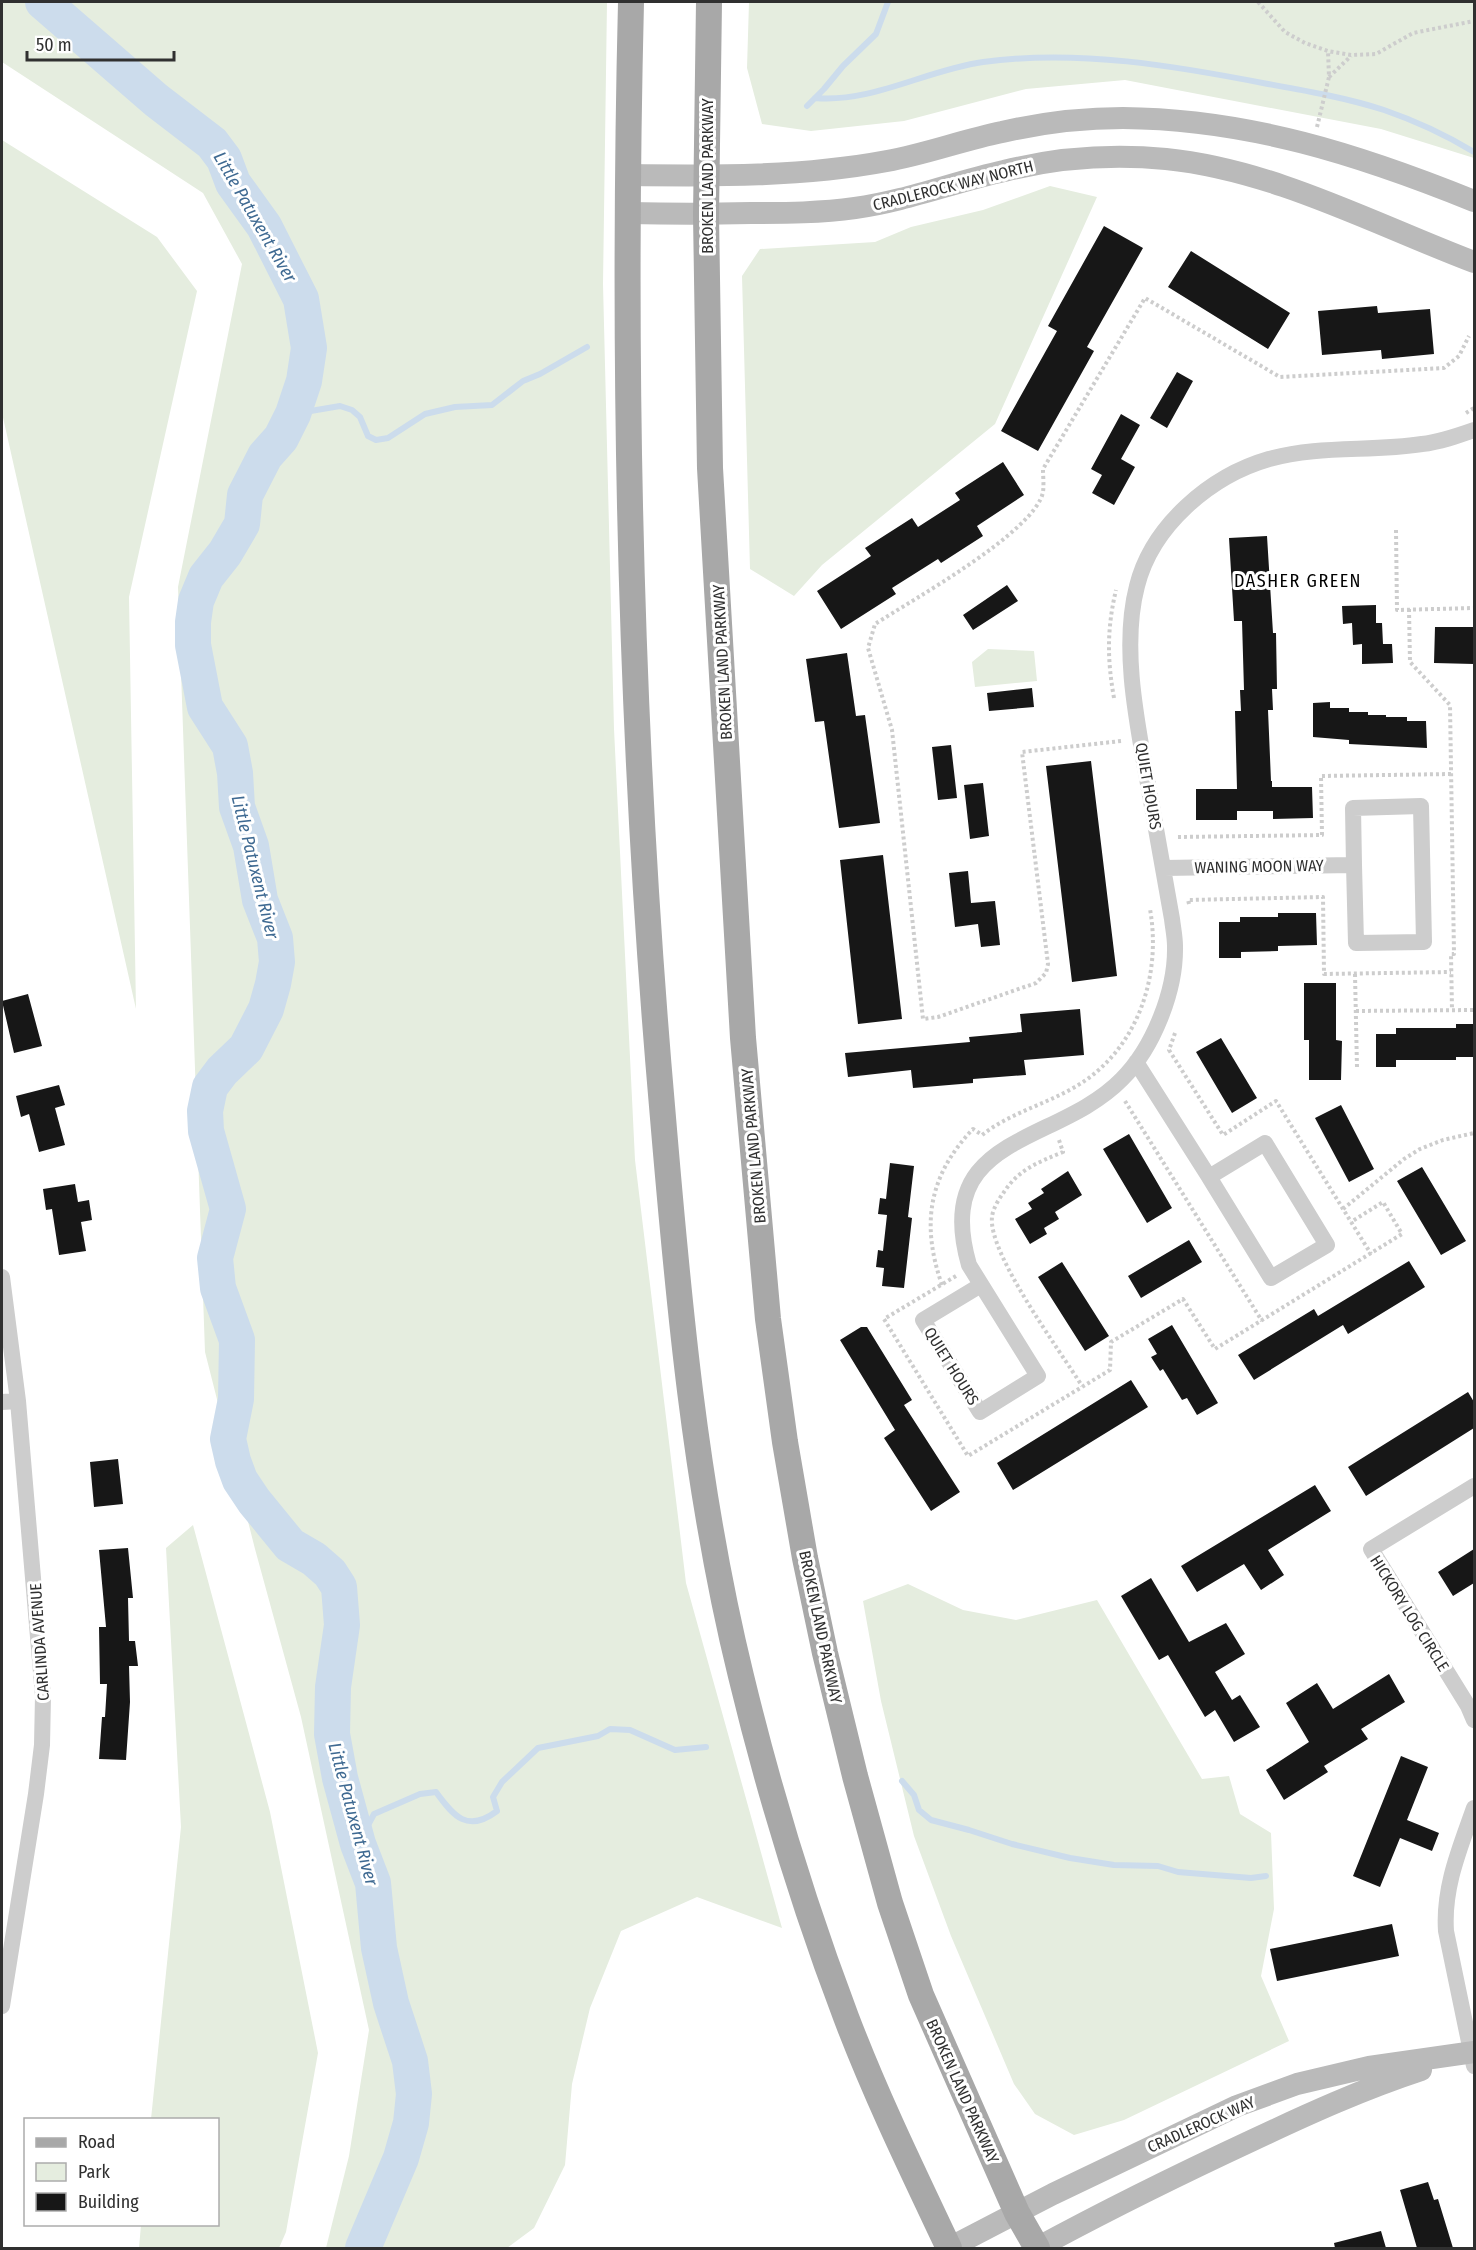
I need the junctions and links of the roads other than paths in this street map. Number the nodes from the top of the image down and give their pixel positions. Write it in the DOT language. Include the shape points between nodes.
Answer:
graph roads {
  1 [pos="632,2"];
  2 [pos="709,2"];
  3 [pos="629,175"];
  4 [pos="706,176"];
  5 [pos="1474,201"];
  6 [pos="629,213"];
  7 [pos="706,215"];
  8 [pos="1474,262"];
  9 [pos="1474,430"];
  10 [pos="1354,865"];
  11 [pos="1164,868"];
  12 [pos="1141,1069"];
  13 [pos="1209,1177"];
  14 [pos="2,1277"];
  15 [pos="981,1285"];
  16 [pos="10,1402"];
  17 [pos="1474,1486"];
  18 [pos="1474,1720"];
  19 [pos="1474,1808"];
  20 [pos="2,2006"];
  21 [pos="1474,2057"];
  22 [pos="1017,2213"];
  23 [pos="949,2248"];
  24 [pos="1037,2248"];
  1 -- 3 [label="main road"];
  2 -- 4 [label="main road, BROKEN LAND PARKWAY"];
  3 -- 4 [label="street"];
  3 -- 6 [label="main road"];
  4 -- 5 [label="street" via="843,169 1002,132 1122,118 1213,124 1292,139 1375,162"];
  4 -- 7 [label="main road, BROKEN LAND PARKWAY"];
  6 -- 7 [label="street, CRADLEROCK WAY NORTH"];
  6 -- 23 [label="main road" via="631,537 646,892 668,1177 697,1446 740,1674 772,1796 848,2020 884,2109"];
  7 -- 8 [label="street, CRADLEROCK WAY NORTH" via="855,208 1006,170 1084,159 1165,159 1208,165 1304,194"];
  7 -- 22 [label="main road, BROKEN LAND PARKWAY" via="710,468 740,993 768,1319 785,1442 825,1653 890,1904 921,1995"];
  9 -- 11 [label="street, QUIET HOURS" via="1422,444 1318,450 1266,460 1242,469 1190,503 1152,547 1136,587 1131,655 1135,708"];
  10 -- 10 [label="street" via="1356,944 1424,942 1421,806 1353,808"];
  10 -- 11 [label="street, WANING MOON WAY"];
  11 -- 12 [label="street, QUIET HOURS" via="1175,946 1173,970 1161,1018"];
  12 -- 13 [label="street"];
  12 -- 15 [label="street, QUIET HOURS" via="1001,1150 983,1165 969,1185 961,1224 969,1265"];
  13 -- 13 [label="street" via="1271,1278 1327,1245 1265,1143"];
  14 -- 16 [label="street, CARLINDA AVENUE"];
  15 -- 15 [label="street, QUIET HOURS" via="1038,1376 980,1412 923,1320"];
  16 -- 20 [label="street, CARLINDA AVENUE" via="40,1642 43,1706 36,1794"];
  17 -- 18 [label="street, HICKORY LOG CIRCLE" via="1371,1549"];
  19 -- 21 [label="street" via="1444,1910"];
  21 -- 22 [label="street, CRADLEROCK WAY" via="1369,2067 1297,2084 1171,2135"];
  21 -- 24 [label="street" via="1373,2086 1310,2113"];
  22 -- 23 [label="street, CRADLEROCK WAY"];
  22 -- 24 [label="main road, BROKEN LAND PARKWAY"];
}
